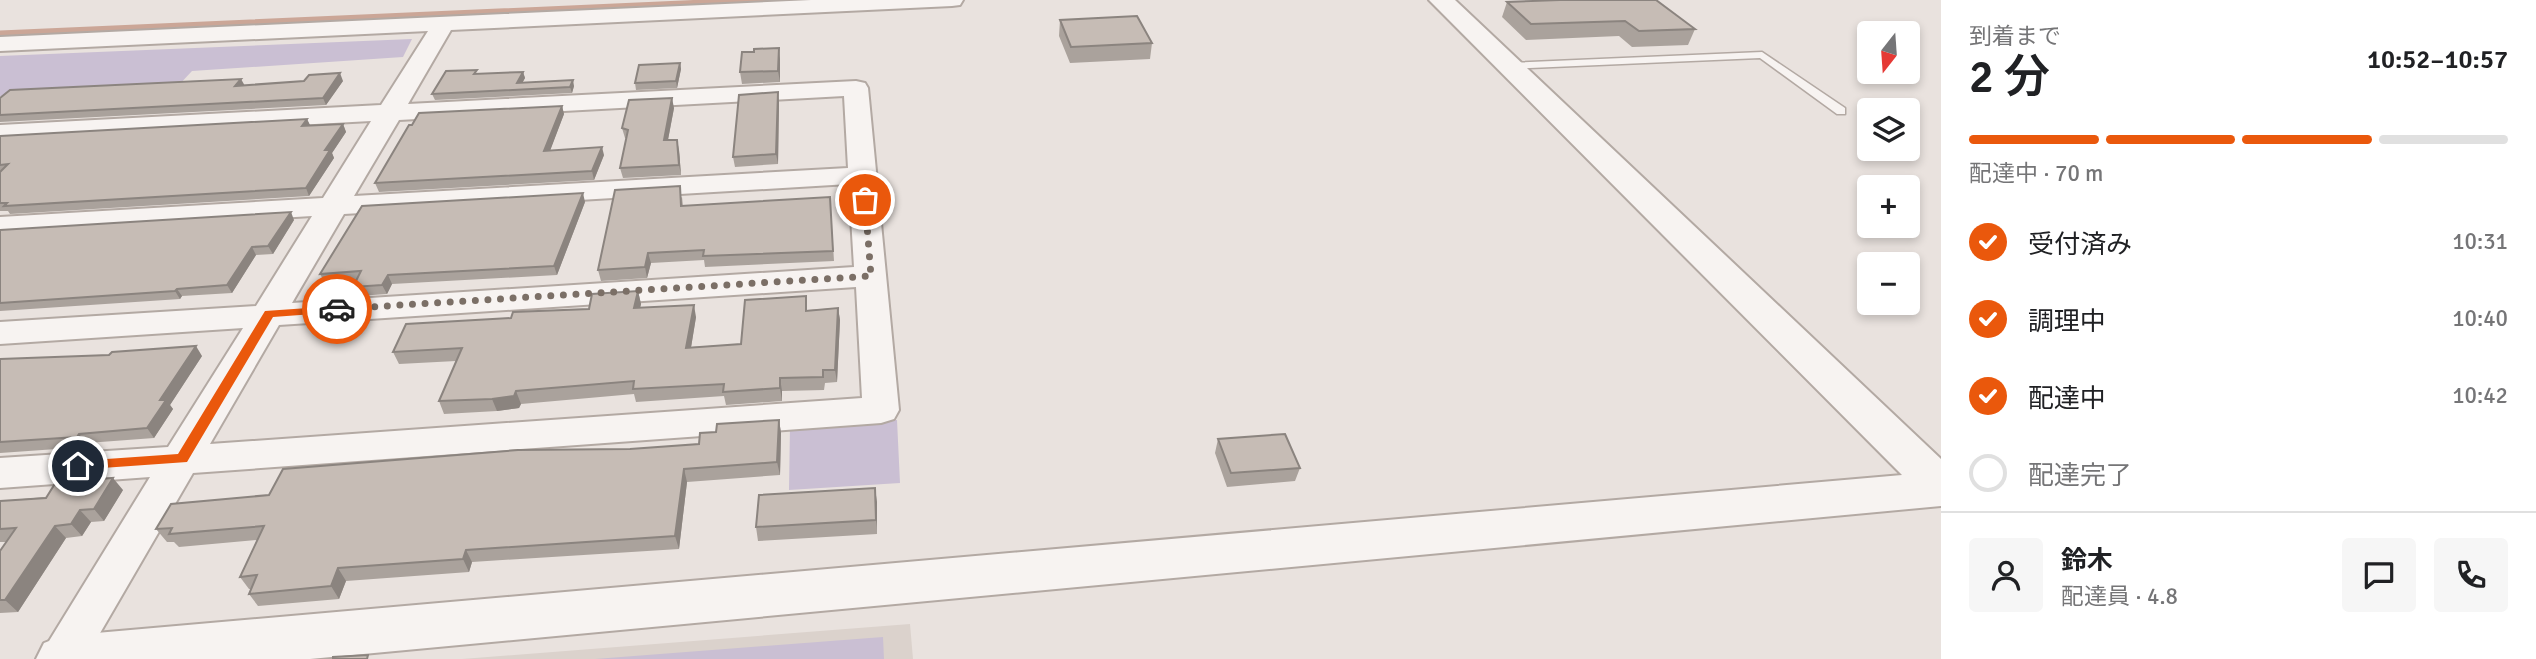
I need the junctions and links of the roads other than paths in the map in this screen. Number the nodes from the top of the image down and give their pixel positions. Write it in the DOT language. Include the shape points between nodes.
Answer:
graph roads {
  1 [pos="952,0"];
  2 [pos="1441,0"];
  3 [pos="443,24"];
  4 [pos="0,44"];
  5 [pos="1509,66"];
  6 [pos="1841,111"];
  7 [pos="390,113"];
  8 [pos="0,133"];
  9 [pos="863,175"];
  10 [pos="333,208"];
  11 [pos="0,226"];
  12 [pos="871,276"];
  13 [pos="269,314"];
  14 [pos="0,333"];
  15 [pos="182,458"];
  16 [pos="0,473"];
  17 [pos="1941,487"];
  18 [pos="62,659"];
  1 -- 3 [label="street"];
  2 -- 5 [label="street"];
  3 -- 4 [label="street"];
  3 -- 7 [label="street"];
  5 -- 6 [label="lane" via="1762,55"];
  5 -- 17 [label="street"];
  7 -- 8 [label="street"];
  7 -- 9 [label="street" via="856,88"];
  7 -- 10 [label="street"];
  9 -- 10 [label="street"];
  9 -- 12 [label="street"];
  10 -- 11 [label="street"];
  10 -- 13 [label="street"];
  12 -- 13 [label="street"];
  12 -- 15 [label="street" via="881,410"];
  13 -- 14 [label="street"];
  13 -- 15 [label="street"];
  15 -- 16 [label="street"];
  15 -- 18 [label="street"];
  17 -- 18 [label="street"];
}
